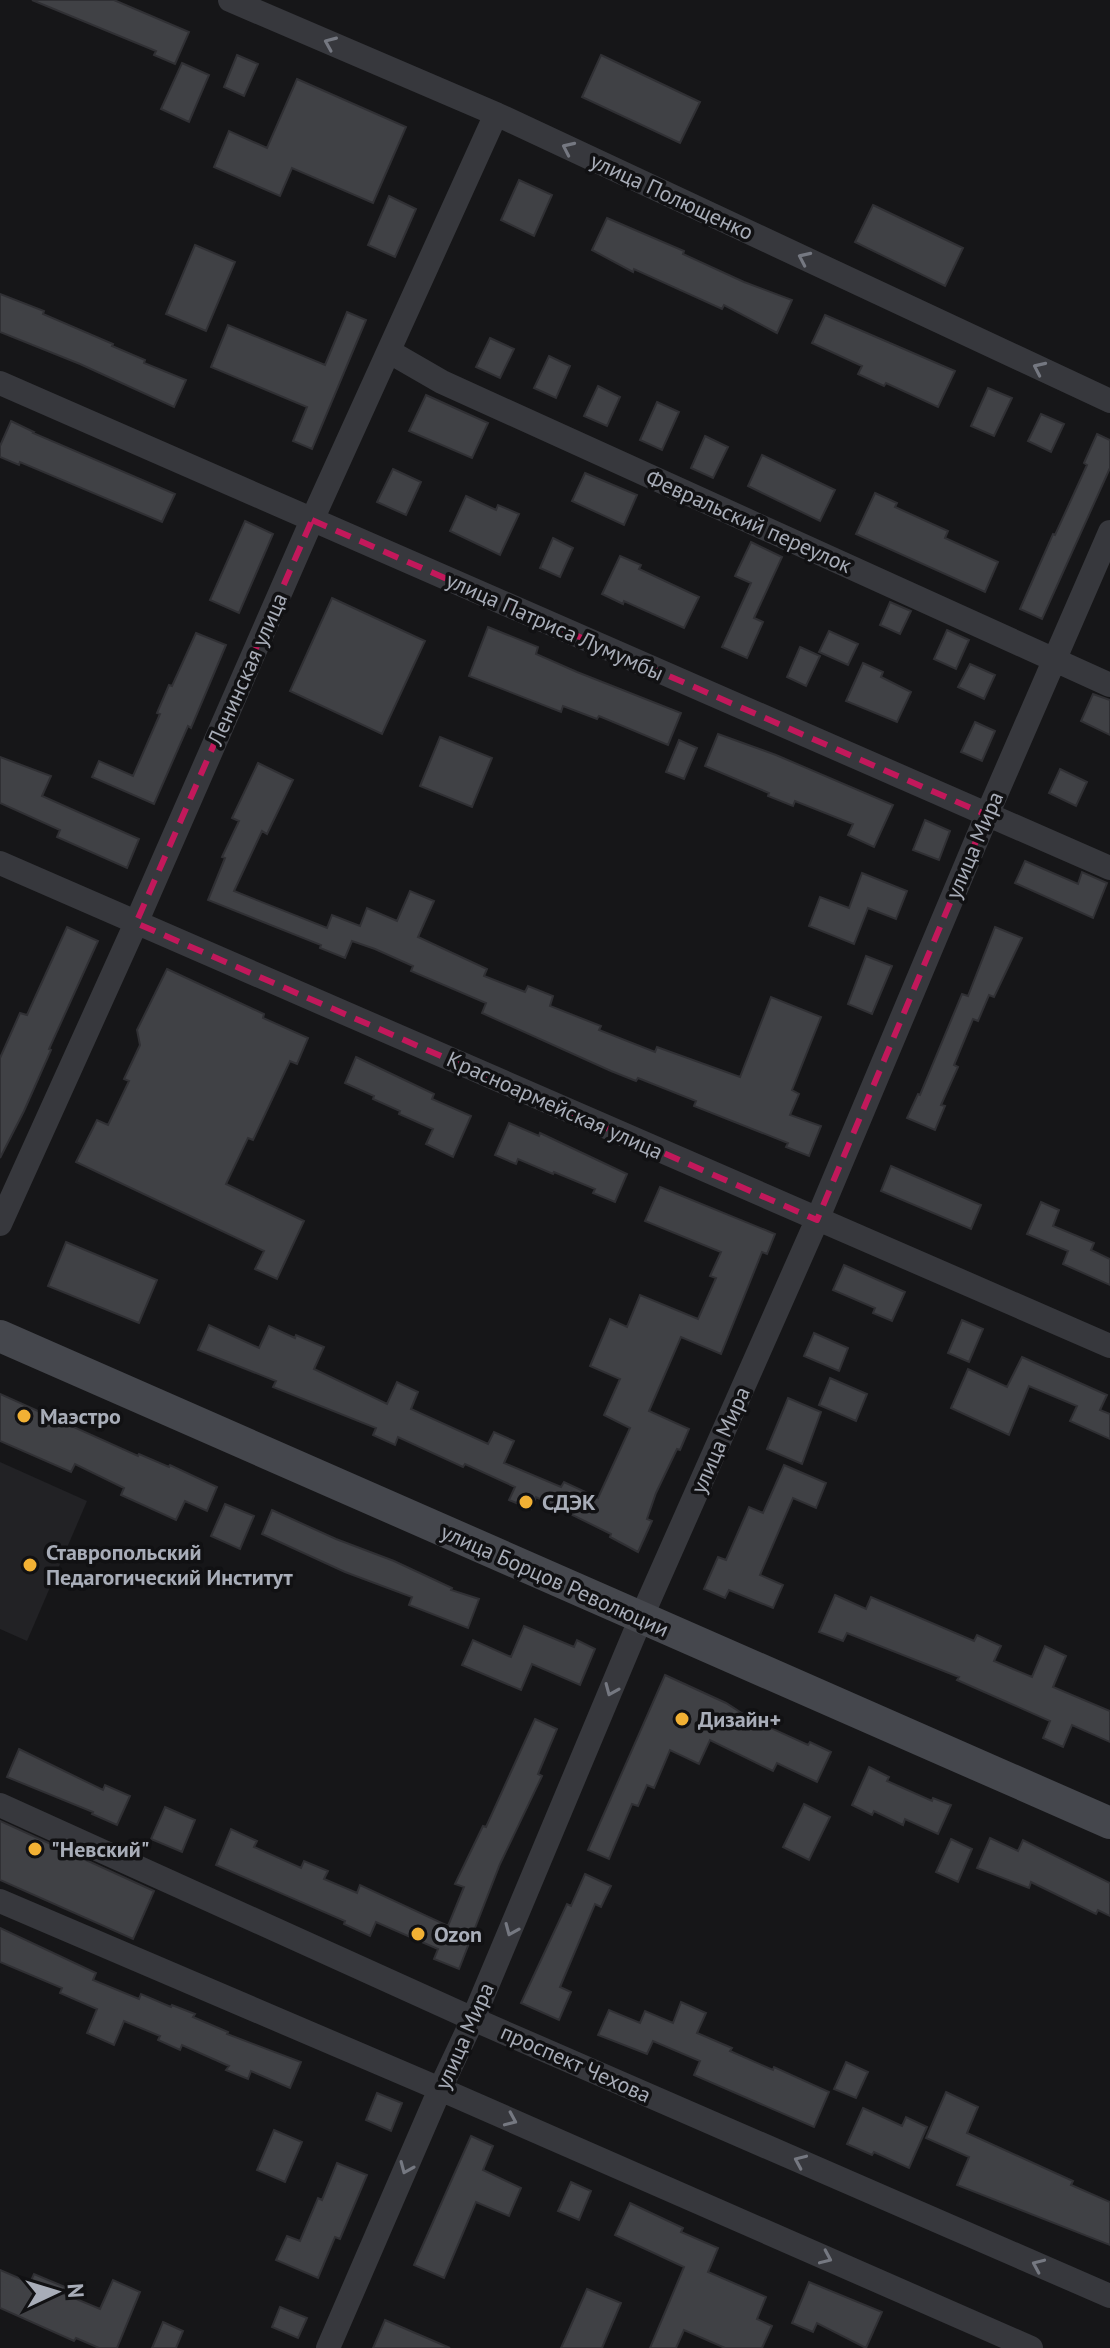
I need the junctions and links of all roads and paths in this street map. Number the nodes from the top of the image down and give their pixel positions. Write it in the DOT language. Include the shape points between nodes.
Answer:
graph roads {
  1 [pos="230,0"];
  2 [pos="496,114"];
  3 [pos="390,352"];
  4 [pos="0,383"];
  5 [pos="1110,401"];
  6 [pos="312,520"];
  7 [pos="1110,532"];
  8 [pos="1053,660"];
  9 [pos="1110,685"];
  10 [pos="987,815"];
  11 [pos="0,863"];
  12 [pos="1110,868"];
  13 [pos="136,923"];
  14 [pos="817,1220"];
  15 [pos="0,1224"];
  16 [pos="0,1336"];
  17 [pos="1110,1346"];
  18 [pos="641,1618"];
  19 [pos="0,1805"];
  20 [pos="1110,1823"];
  21 [pos="0,1901"];
  22 [pos="473,2019"];
  23 [pos="440,2089"];
  24 [pos="1110,2296"];
  25 [pos="328,2348"];
  26 [pos="1031,2348"];
  2 -- 1 [label="street, улица Полющенко, one-way"];
  2 -- 3 [label="street, Ленинская улица"];
  5 -- 2 [label="street, улица Полющенко, one-way"];
  3 -- 6 [label="street, Ленинская улица"];
  3 -- 8 [label="street, Февральский переулок" via="442,382"];
  4 -- 6 [label="street, улица Патриса Лумумбы"];
  6 -- 10 [label="street, улица Патриса Лумумбы"];
  6 -- 13 [label="street, Ленинская улица"];
  7 -- 8 [label="street, улица Мира"];
  8 -- 9 [label="street, Февральский переулок"];
  8 -- 10 [label="street, улица Мира"];
  10 -- 12 [label="street, улица Патриса Лумумбы"];
  10 -- 14 [label="street, улица Мира"];
  11 -- 13 [label="street, Красноармейская улица"];
  13 -- 14 [label="street, Красноармейская улица"];
  13 -- 15 [label="street, Ленинская улица"];
  14 -- 17 [label="street, Красноармейская улица"];
  14 -- 18 [label="street, улица Мира"];
  16 -- 18 [label="main road, улица Борцов Революции"];
  18 -- 20 [label="main road, улица Борцов Революции"];
  18 -- 22 [label="street, улица Мира, one-way"];
  19 -- 22 [label="street, проспект Чехова"];
  21 -- 23 [label="street"];
  22 -- 23 [label="street, улица Мира"];
  24 -- 22 [label="street, проспект Чехова, one-way"];
  23 -- 25 [label="street, улица Мира, one-way"];
  23 -- 26 [label="street, one-way"];
}
